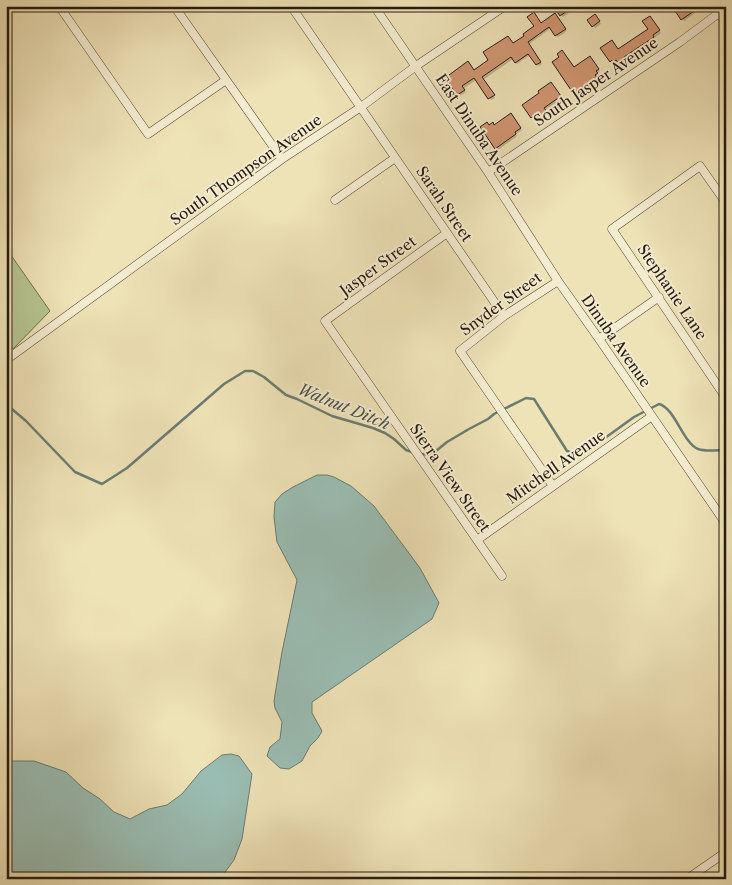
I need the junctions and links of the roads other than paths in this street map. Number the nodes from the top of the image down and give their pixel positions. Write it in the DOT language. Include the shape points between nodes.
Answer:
graph roads {
  1 [pos="59,6"];
  2 [pos="174,6"];
  3 [pos="291,6"];
  4 [pos="374,6"];
  5 [pos="505,6"];
  6 [pos="717,10"];
  7 [pos="726,23"];
  8 [pos="416,66"];
  9 [pos="226,80"];
  10 [pos="361,107"];
  11 [pos="396,158"];
  12 [pos="282,159"];
  13 [pos="488,172"];
  14 [pos="335,200"];
  15 [pos="726,203"];
  16 [pos="447,233"];
  17 [pos="558,281"];
  18 [pos="659,297"];
  19 [pos="504,316"];
  20 [pos="325,321"];
  21 [pos="599,339"];
  22 [pos="6,360"];
  23 [pos="725,395"];
  24 [pos="652,416"];
  25 [pos="553,486"];
  26 [pos="726,524"];
  27 [pos="477,540"];
  28 [pos="502,576"];
  29 [pos="726,852"];
  30 [pos="687,879"];
  1 -- 9 [label="street" via="148,134"];
  2 -- 9 [label="street"];
  3 -- 10 [label="street, Sarah Street"];
  4 -- 8 [label="street, East Dinuba Avenue"];
  5 -- 8 [label="street, South Thompson Avenue"];
  6 -- 7 [label="street"];
  6 -- 13 [label="street, South Jasper Avenue" via="680,42"];
  8 -- 10 [label="street, South Thompson Avenue"];
  8 -- 13 [label="street, East Dinuba Avenue"];
  9 -- 12 [label="street"];
  10 -- 11 [label="street, Sarah Street"];
  10 -- 12 [label="street, South Thompson Avenue"];
  11 -- 14 [label="street"];
  11 -- 16 [label="street, Sarah Street"];
  12 -- 22 [label="street, South Thompson Avenue"];
  13 -- 17 [label="street, East Dinuba Avenue"];
  15 -- 18 [label="street, Stephanie Lane" via="700,166 612,229"];
  16 -- 19 [label="street, Sarah Street"];
  16 -- 20 [label="street, Jasper Street"];
  17 -- 19 [label="street, Snyder Street"];
  17 -- 21 [label="street, Dinuba Avenue"];
  18 -- 21 [label="street"];
  18 -- 23 [label="street, Stephanie Lane"];
  19 -- 25 [label="street, Snyder Street" via="460,351"];
  20 -- 27 [label="street, Sierra View Street"];
  21 -- 24 [label="street, Dinuba Avenue"];
  24 -- 25 [label="street, Mitchell Avenue"];
  24 -- 26 [label="street"];
  25 -- 27 [label="street, Mitchell Avenue"];
  27 -- 28 [label="street, Sierra View Street"];
  29 -- 30 [label="street"];
}
